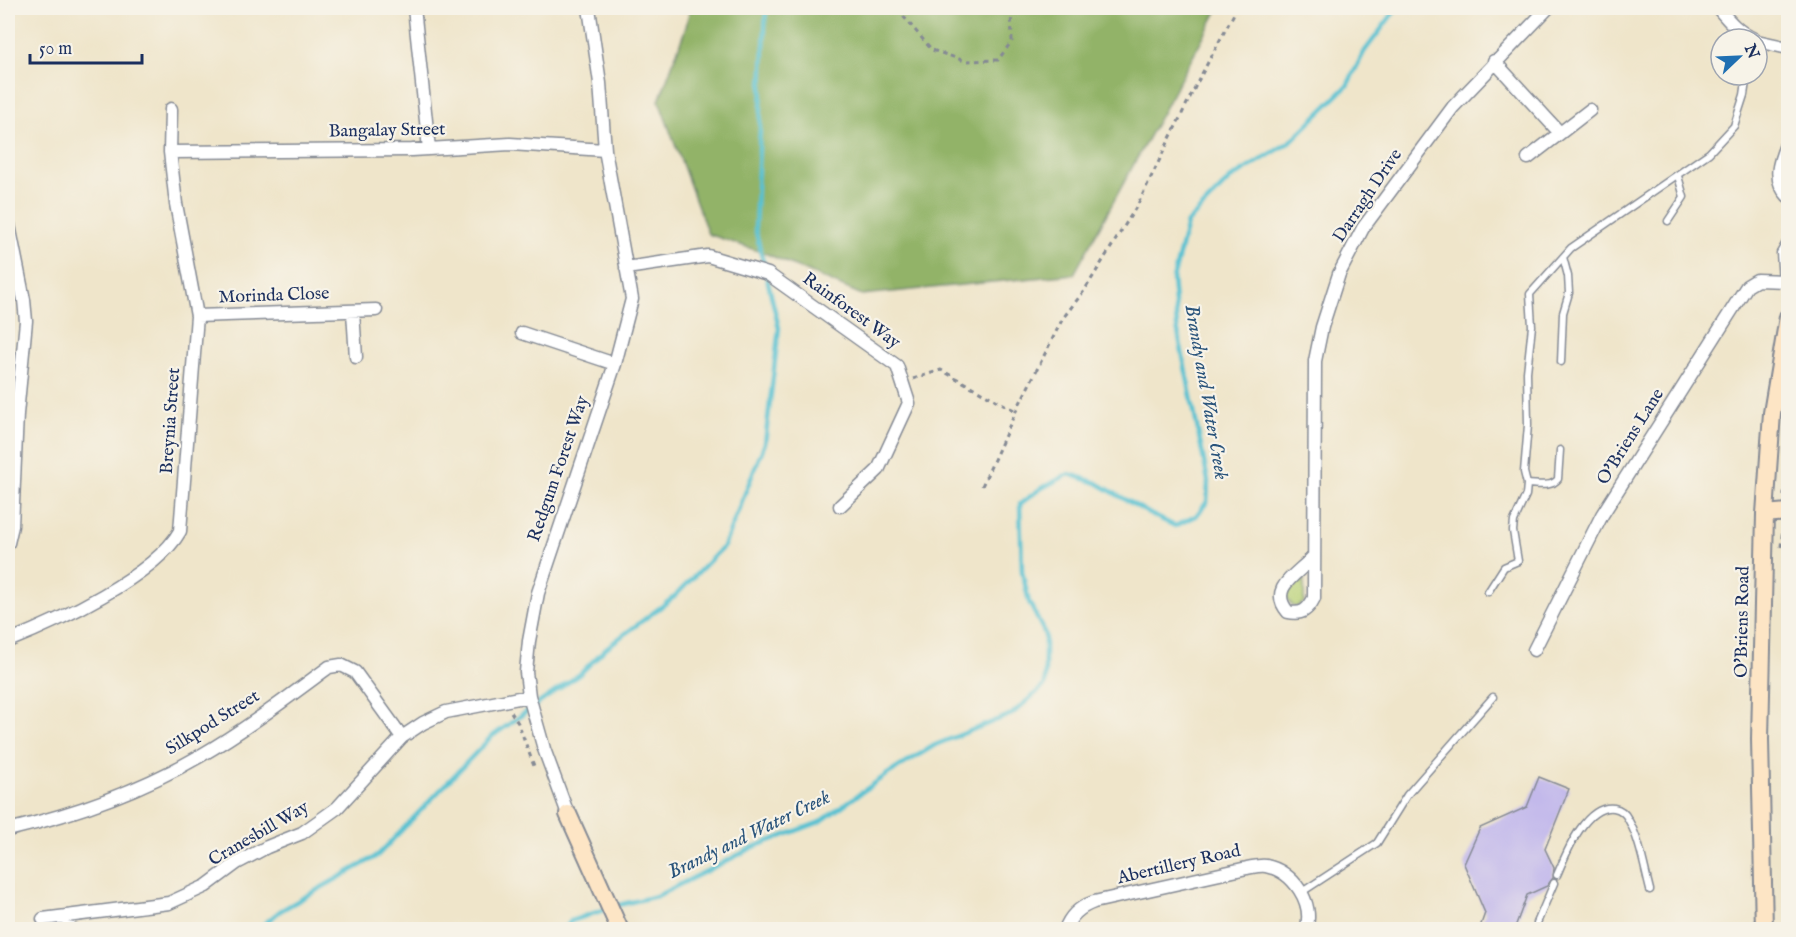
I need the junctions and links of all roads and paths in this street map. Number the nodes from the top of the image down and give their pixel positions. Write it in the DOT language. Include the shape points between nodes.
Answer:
graph roads {
  1 [pos="414,8"];
  2 [pos="589,8"];
  3 [pos="900,8"];
  4 [pos="1011,8"];
  5 [pos="1237,8"];
  6 [pos="1548,8"];
  7 [pos="1719,8"];
  8 [pos="1736,27"];
  9 [pos="1769,44"];
  10 [pos="1788,48"];
  11 [pos="1494,61"];
  12 [pos="1745,87"];
  13 [pos="171,109"];
  14 [pos="1590,110"];
  15 [pos="1560,133"];
  16 [pos="1788,140"];
  17 [pos="429,149"];
  18 [pos="605,150"];
  19 [pos="170,152"];
  20 [pos="1528,158"];
  21 [pos="1678,176"];
  22 [pos="1788,196"];
  23 [pos="8,219"];
  24 [pos="1668,221"];
  25 [pos="1788,239"];
  26 [pos="1563,257"];
  27 [pos="626,268"];
  28 [pos="1785,281"];
  29 [pos="376,310"];
  30 [pos="353,312"];
  31 [pos="197,315"];
  32 [pos="1788,317"];
  33 [pos="522,333"];
  34 [pos="356,357"];
  35 [pos="1561,362"];
  36 [pos="615,364"];
  37 [pos="902,382"];
  38 [pos="1016,411"];
  39 [pos="1560,450"];
  40 [pos="1527,484"];
  41 [pos="982,486"];
  42 [pos="840,506"];
  43 [pos="1788,512"];
  44 [pos="1765,514"];
  45 [pos="8,543"];
  46 [pos="1313,557"];
  47 [pos="1488,592"];
  48 [pos="8,641"];
  49 [pos="1534,650"];
  50 [pos="529,696"];
  51 [pos="1493,697"];
  52 [pos="505,712"];
  53 [pos="402,737"];
  54 [pos="537,771"];
  55 [pos="568,814"];
  56 [pos="8,830"];
  57 [pos="1557,875"];
  58 [pos="1554,883"];
  59 [pos="1650,890"];
  60 [pos="1302,892"];
  61 [pos="68,916"];
  62 [pos="43,919"];
  63 [pos="70,930"];
  64 [pos="620,930"];
  65 [pos="1065,930"];
  66 [pos="1306,930"];
  67 [pos="1537,930"];
  68 [pos="1764,930"];
  1 -- 17 [label="street"];
  2 -- 18 [label="street, Redgum Forest Way"];
  3 -- 4 [label="path" via="932,50 965,61 998,60 1012,41"];
  5 -- 38 [label="path" via="1138,204 1063,318"];
  6 -- 11 [label="street, Darragh Drive"];
  7 -- 8 [label="street"];
  9 -- 10 [label="street"];
  11 -- 15 [label="street"];
  11 -- 46 [label="street, Darragh Drive" via="1453,107 1370,219 1339,274 1315,361"];
  12 -- 21 [label="lane" via="1734,126 1710,153"];
  13 -- 19 [label="street, Breynia Street"];
  14 -- 15 [label="street"];
  15 -- 20 [label="street"];
  16 -- 22 [label="street" via="1777,171"];
  17 -- 18 [label="street, Bangalay Street" via="510,144"];
  17 -- 19 [label="street, Bangalay Street"];
  18 -- 27 [label="street, Redgum Forest Way"];
  19 -- 31 [label="street, Breynia Street"];
  21 -- 24 [label="lane" via="1684,197"];
  21 -- 26 [label="lane" via="1591,232"];
  23 -- 45 [label="street" via="26,321"];
  25 -- 28 [label="lane" via="1780,253"];
  26 -- 35 [label="lane" via="1569,293 1563,313"];
  26 -- 40 [label="lane" via="1530,294 1532,326 1524,472"];
  27 -- 36 [label="street, Redgum Forest Way" via="632,299"];
  27 -- 37 [label="street, Rainforest Way" via="708,256 768,274 897,366"];
  28 -- 49 [label="street, O'Briens Lane" via="1757,280 1747,286 1602,515"];
  29 -- 30 [label="street, Morinda Close"];
  30 -- 31 [label="street, Morinda Close"];
  30 -- 34 [label="street, Morinda Close"];
  31 -- 48 [label="street, Breynia Street" via="182,518 173,544 116,587 66,616"];
  32 -- 44 [label="street, O'Briens Road" via="1772,413"];
  33 -- 36 [label="street"];
  36 -- 50 [label="street, Redgum Forest Way" via="538,593 526,672"];
  37 -- 38 [label="path" via="941,370"];
  37 -- 42 [label="street, Rainforest Way" via="909,403 878,470"];
  38 -- 41 [label="path"];
  39 -- 40 [label="lane" via="1556,483"];
  40 -- 47 [label="lane" via="1514,521 1518,561 1504,567"];
  43 -- 44 [label="street"];
  44 -- 68 [label="street, O'Briens Road" via="1761,739"];
  50 -- 53 [label="street, Cranesbill Way" via="446,712"];
  50 -- 55 [label="street, Redgum Forest Way"];
  51 -- 60 [label="lane" via="1407,795 1377,843"];
  52 -- 54 [label="path" via="512,712 518,723"];
  53 -- 56 [label="street, Silkpod Street" via="355,672 341,665 329,668 201,756 158,778 54,819"];
  53 -- 61 [label="street, Cranesbill Way" via="337,808 302,833 237,863 206,886 169,903"];
  55 -- 64 [label="street, Redgum Forest Way"];
  57 -- 59 [label="lane" via="1570,844 1592,815 1606,807 1618,808 1635,833"];
  58 -- 67 [label="lane"];
  60 -- 65 [label="street, Abertillery Road" via="1281,872 1265,866 1246,868 1094,902 1072,916"];
  60 -- 66 [label="street" via="1307,908"];
  61 -- 62 [label="street, Cranesbill Way"];
  61 -- 63 [label="street"];
}
